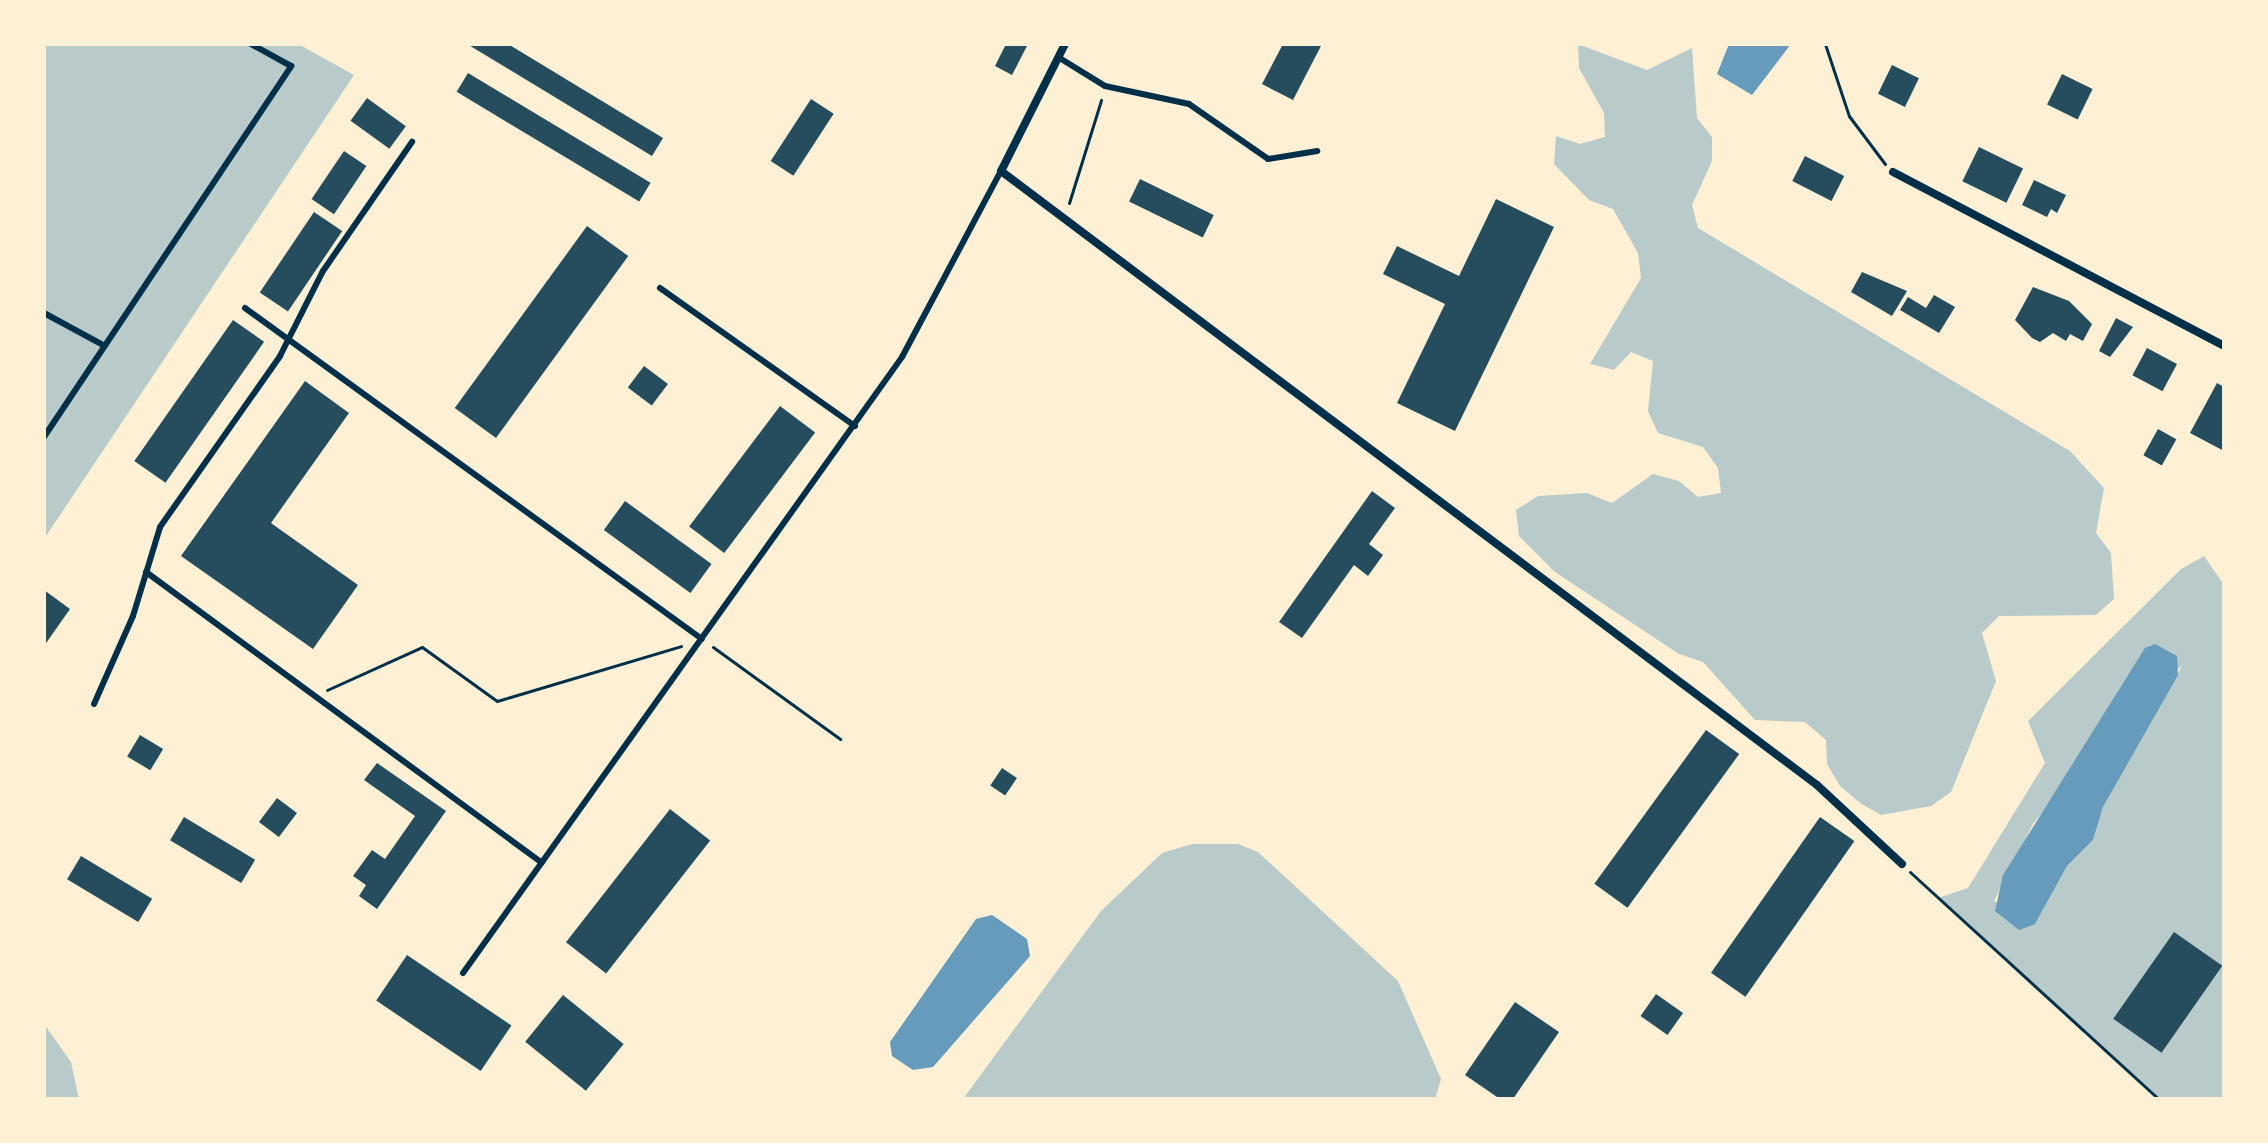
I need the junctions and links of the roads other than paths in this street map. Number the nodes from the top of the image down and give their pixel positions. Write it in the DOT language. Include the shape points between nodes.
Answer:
graph roads {
  1 [pos="251,44"];
  2 [pos="1065,44"];
  3 [pos="1058,57"];
  4 [pos="412,142"];
  5 [pos="1317,151"];
  6 [pos="1001,171"];
  7 [pos="1893,172"];
  8 [pos="660,288"];
  9 [pos="245,308"];
  10 [pos="44,313"];
  11 [pos="288,340"];
  12 [pos="105,346"];
  13 [pos="2224,346"];
  14 [pos="855,426"];
  15 [pos="44,437"];
  16 [pos="146,572"];
  17 [pos="702,639"];
  18 [pos="94,704"];
  19 [pos="542,863"];
  20 [pos="1902,864"];
  21 [pos="463,973"];
  1 -- 12 [label="lane" via="291,66"];
  2 -- 3 [label="street"];
  3 -- 5 [label="lane" via="1105,86 1189,104 1268,159"];
  3 -- 6 [label="street"];
  4 -- 11 [label="lane" via="323,271"];
  6 -- 14 [label="lane" via="919,329"];
  6 -- 20 [label="street" via="1817,785"];
  7 -- 13 [label="street"];
  8 -- 14 [label="lane"];
  9 -- 11 [label="lane"];
  10 -- 12 [label="lane"];
  11 -- 16 [label="lane" via="160,527"];
  11 -- 17 [label="lane"];
  12 -- 15 [label="lane"];
  14 -- 17 [label="lane"];
  16 -- 18 [label="lane"];
  16 -- 19 [label="lane"];
  17 -- 19 [label="lane"];
  19 -- 21 [label="lane"];
}
